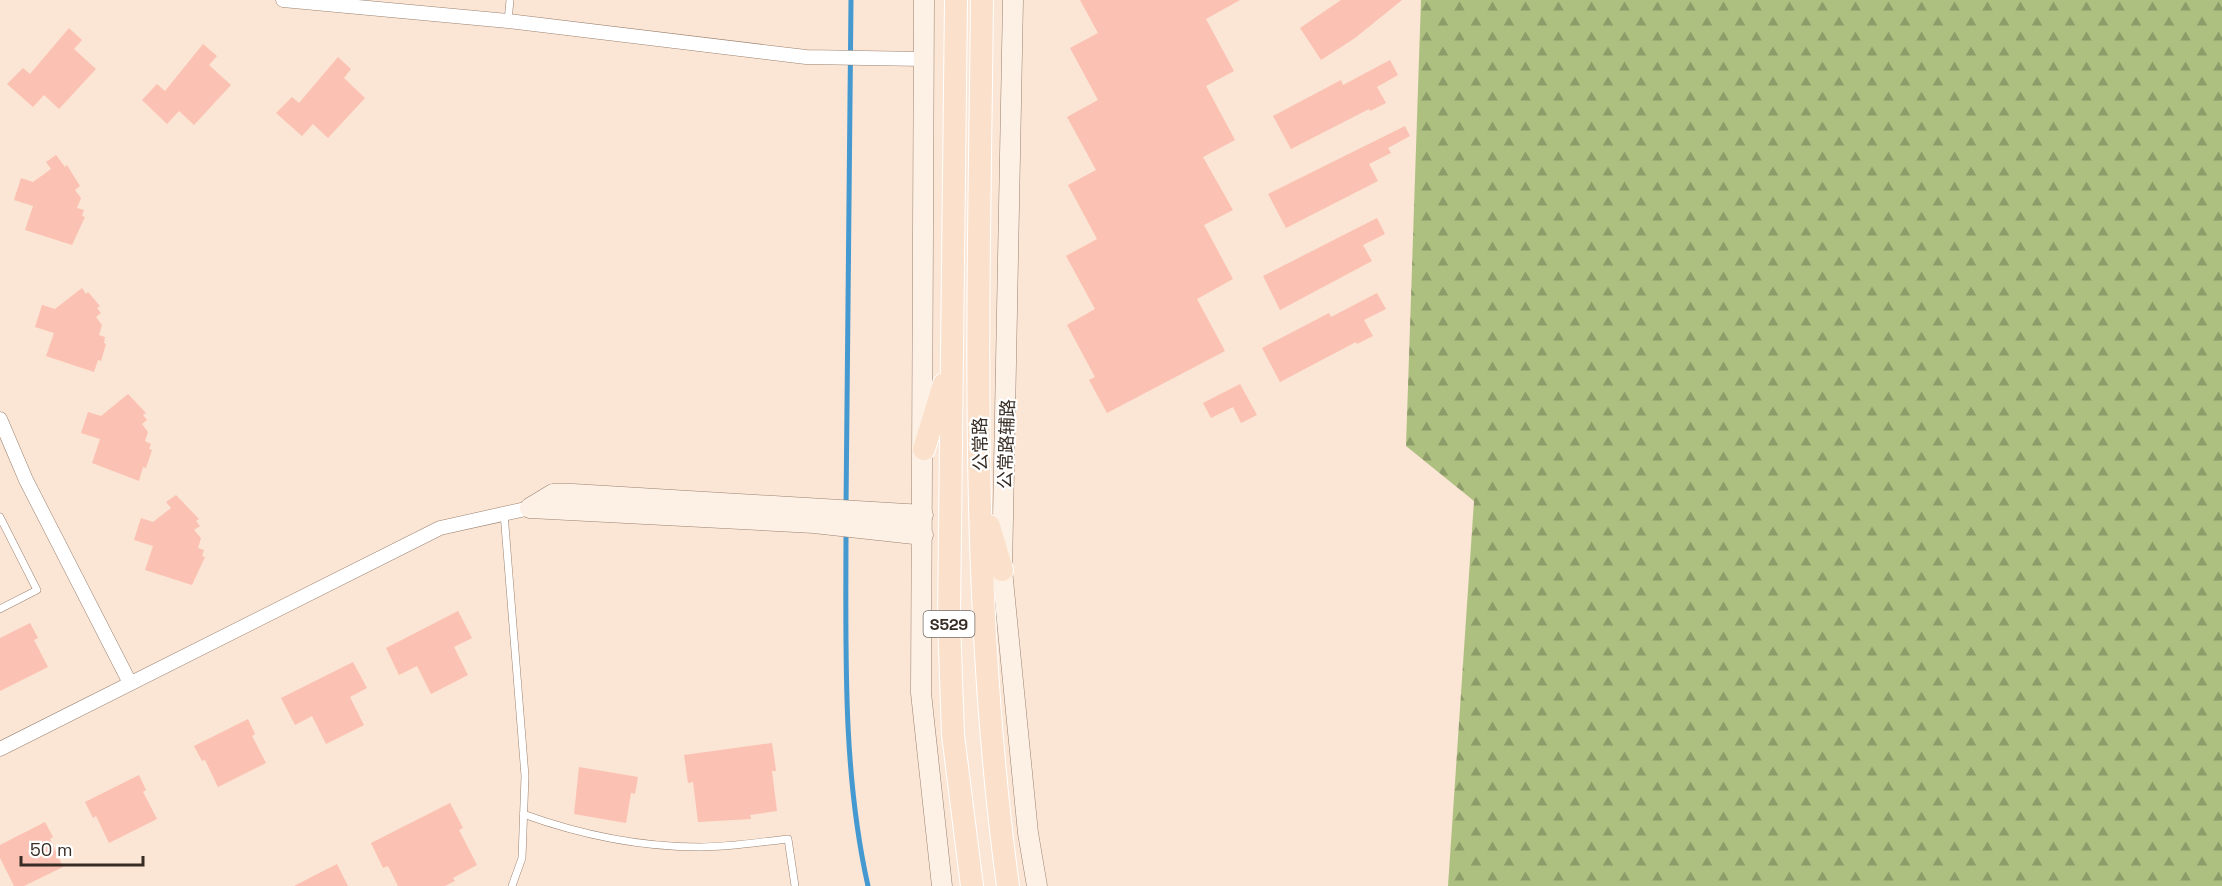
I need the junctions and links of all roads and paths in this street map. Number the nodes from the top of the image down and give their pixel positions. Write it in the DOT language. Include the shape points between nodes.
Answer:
graph roads {
  1 [pos="283,0"];
  2 [pos="510,0"];
  3 [pos="924,0"];
  4 [pos="956,0"];
  5 [pos="982,0"];
  6 [pos="1013,0"];
  7 [pos="508,21"];
  8 [pos="923,59"];
  9 [pos="952,360"];
  10 [pos="0,419"];
  11 [pos="924,449"];
  12 [pos="981,499"];
  13 [pos="530,508"];
  14 [pos="504,513"];
  15 [pos="923,515"];
  16 [pos="0,517"];
  17 [pos="878,521"];
  18 [pos="923,535"];
  19 [pos="1002,570"];
  20 [pos="0,609"];
  21 [pos="130,684"];
  22 [pos="0,749"];
  23 [pos="524,814"];
  24 [pos="512,886"];
  25 [pos="795,886"];
  26 [pos="942,886"];
  27 [pos="972,886"];
  28 [pos="1008,886"];
  29 [pos="1037,886"];
  1 -- 7 [label="street"];
  2 -- 7 [label="lane"];
  3 -- 8 [label="main road"];
  4 -- 9 [label="main road, 公常路 / S529"];
  5 -- 12 [label="main road, 公常路 / S529" via="978,384"];
  6 -- 19 [label="main road, 公常路辅路"];
  7 -- 8 [label="street" via="818,57"];
  8 -- 11 [label="main road"];
  9 -- 11 [label="main road"];
  9 -- 27 [label="main road, 公常路 / S529" via="949,619 953,735"];
  10 -- 21 [label="street" via="26,480"];
  11 -- 15 [label="main road"];
  12 -- 19 [label="main road"];
  12 -- 28 [label="main road, 公常路 / S529" via="983,644 994,787"];
  13 -- 14 [label="street"];
  13 -- 17 [label="main road" via="552,494 573,494"];
  14 -- 21 [label="street" via="440,528"];
  14 -- 23 [label="lane" via="525,776"];
  15 -- 17 [label="main road"];
  15 -- 18 [label="main road"];
  16 -- 20 [label="lane" via="37,590"];
  17 -- 18 [label="main road"];
  18 -- 26 [label="main road" via="921,693"];
  19 -- 29 [label="main road, 公常路辅路" via="1026,822"];
  21 -- 22 [label="street"];
  23 -- 24 [label="lane" via="522,858"];
  23 -- 25 [label="lane" via="581,833 641,844 702,847 788,839"];
}
